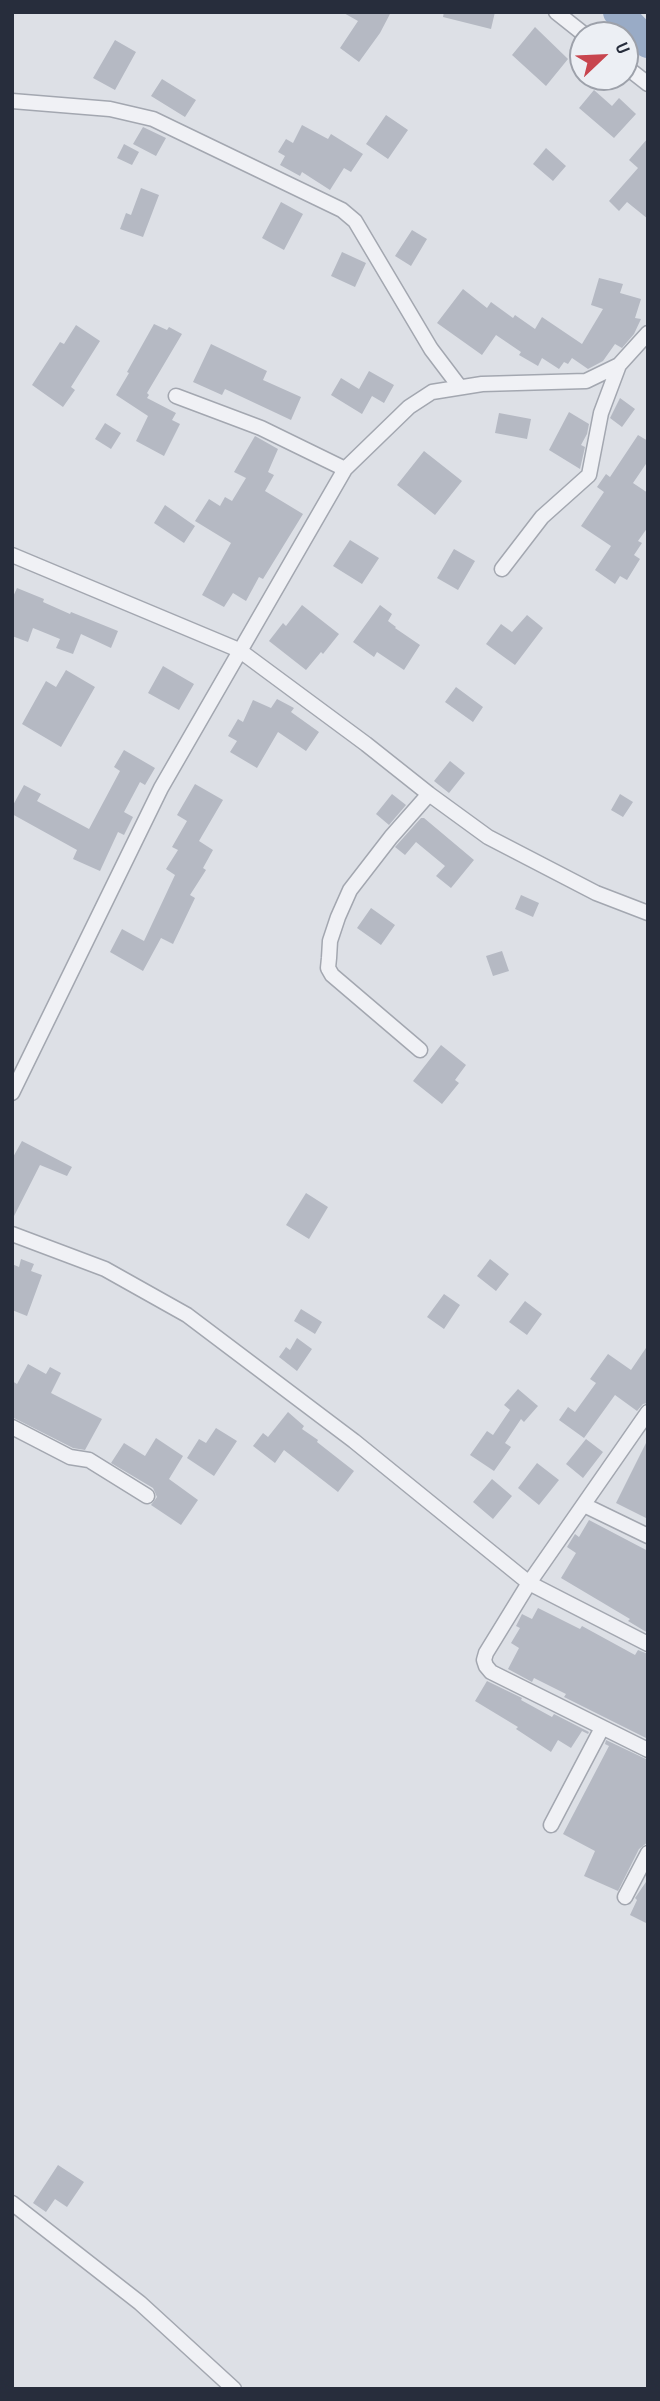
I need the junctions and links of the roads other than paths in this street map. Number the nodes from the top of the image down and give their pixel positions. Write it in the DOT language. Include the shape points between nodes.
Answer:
graph roads {
  1 [pos="12,101"];
  2 [pos="648,333"];
  3 [pos="619,365"];
  4 [pos="459,386"];
  5 [pos="176,396"];
  6 [pos="345,469"];
  7 [pos="12,555"];
  8 [pos="502,569"];
  9 [pos="239,650"];
  10 [pos="429,794"];
  11 [pos="648,913"];
  12 [pos="419,1050"];
  13 [pos="14,1086"];
  14 [pos="12,1234"];
  15 [pos="648,1412"];
  16 [pos="12,1427"];
  17 [pos="642,1432"];
  18 [pos="147,1496"];
  19 [pos="584,1504"];
  20 [pos="648,1536"];
  21 [pos="529,1583"];
  22 [pos="648,1644"];
  23 [pos="602,1728"];
  24 [pos="648,1750"];
  25 [pos="551,1825"];
  26 [pos="648,1853"];
  27 [pos="625,1897"];
  28 [pos="12,2203"];
  29 [pos="234,2389"];
  1 -- 4 [label="street" via="110,109 153,119 342,210 355,221 431,349"];
  2 -- 3 [label="street"];
  3 -- 4 [label="street" via="579,383"];
  3 -- 8 [label="street" via="601,413 589,475 541,517"];
  4 -- 6 [label="street" via="432,392 410,407"];
  5 -- 6 [label="street" via="261,428"];
  6 -- 9 [label="street"];
  7 -- 9 [label="street"];
  9 -- 10 [label="street"];
  9 -- 13 [label="street" via="161,788"];
  10 -- 11 [label="street" via="488,837 596,893"];
  10 -- 12 [label="street" via="350,890 330,941 328,968"];
  14 -- 21 [label="street" via="105,1269 187,1315 354,1441"];
  15 -- 17 [label="street"];
  16 -- 18 [label="street" via="70,1457 89,1460"];
  17 -- 19 [label="street"];
  19 -- 20 [label="street"];
  19 -- 21 [label="street"];
  21 -- 22 [label="street"];
  21 -- 23 [label="street" via="486,1653 486,1666"];
  23 -- 24 [label="street"];
  23 -- 25 [label="street"];
  26 -- 27 [label="street"];
  28 -- 29 [label="street" via="140,2303"];
}
